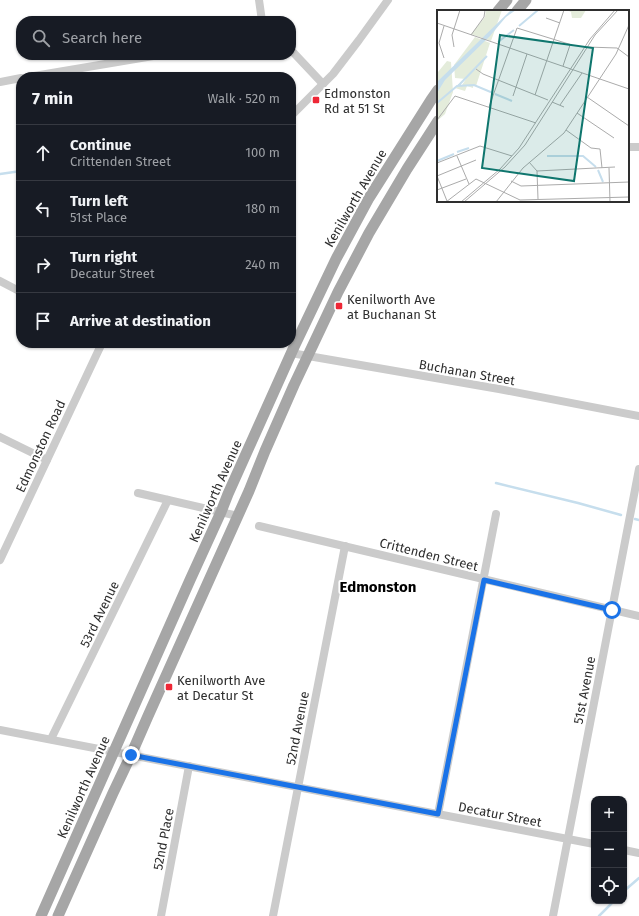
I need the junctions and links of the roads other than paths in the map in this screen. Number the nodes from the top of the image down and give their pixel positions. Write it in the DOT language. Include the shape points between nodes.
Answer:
graph roads {
  1 [pos="259,0"];
  2 [pos="388,0"];
  3 [pos="507,0"];
  4 [pos="526,0"];
  5 [pos="499,10"];
  6 [pos="518,10"];
  7 [pos="261,16"];
  8 [pos="296,55"];
  9 [pos="129,60"];
  10 [pos="58,72"];
  11 [pos="16,79"];
  12 [pos="0,82"];
  13 [pos="323,84"];
  14 [pos="434,102"];
  15 [pos="296,111"];
  16 [pos="437,123"];
  17 [pos="0,281"];
  18 [pos="16,289"];
  19 [pos="296,343"];
  20 [pos="100,348"];
  21 [pos="293,348"];
  22 [pos="291,353"];
  23 [pos="308,356"];
  24 [pos="639,416"];
  25 [pos="0,436"];
  26 [pos="47,460"];
  27 [pos="639,469"];
  28 [pos="138,493"];
  29 [pos="168,500"];
  30 [pos="222,512"];
  31 [pos="496,514"];
  32 [pos="238,516"];
  33 [pos="259,526"];
  34 [pos="345,546"];
  35 [pos="0,560"];
  36 [pos="484,580"];
  37 [pos="612,610"];
  38 [pos="639,616"];
  39 [pos="0,730"];
  40 [pos="51,739"];
  41 [pos="114,752"];
  42 [pos="131,755"];
  43 [pos="189,766"];
  44 [pos="298,787"];
  45 [pos="438,814"];
  46 [pos="568,839"];
  47 [pos="591,843"];
  48 [pos="627,851"];
  49 [pos="639,853"];
  50 [pos="41,916"];
  51 [pos="58,916"];
  52 [pos="161,916"];
  53 [pos="273,916"];
  54 [pos="554,916"];
  1 -- 7 [label="street"];
  2 -- 13 [label="street" via="348,55"];
  3 -- 5 [label="main road"];
  4 -- 6 [label="main road"];
  8 -- 13 [label="street"];
  9 -- 10 [label="street"];
  11 -- 12 [label="street"];
  13 -- 15 [label="street"];
  14 -- 19 [label="main road, Kenilworth Avenue" via="357,221"];
  16 -- 23 [label="main road" via="369,233"];
  17 -- 18 [label="street"];
  20 -- 26 [label="street, Edmonston Road"];
  21 -- 22 [label="main road, Kenilworth Avenue"];
  22 -- 23 [label="street, Buchanan Street"];
  22 -- 30 [label="main road, Kenilworth Avenue"];
  23 -- 24 [label="street, Buchanan Street"];
  23 -- 32 [label="main road"];
  25 -- 26 [label="street"];
  26 -- 35 [label="street, Edmonston Road"];
  27 -- 37 [label="street, 51st Avenue"];
  28 -- 29 [label="street"];
  29 -- 30 [label="street"];
  29 -- 40 [label="street, 53rd Avenue"];
  30 -- 32 [label="street"];
  30 -- 41 [label="main road, Kenilworth Avenue"];
  31 -- 36 [label="street"];
  32 -- 42 [label="main road"];
  33 -- 34 [label="street, Crittenden Street"];
  34 -- 36 [label="street, Crittenden Street"];
  34 -- 44 [label="street, 52nd Avenue"];
  36 -- 37 [label="street, Crittenden Street"];
  36 -- 45 [label="street"];
  37 -- 38 [label="street, Crittenden Street"];
  37 -- 46 [label="street, 51st Avenue"];
  39 -- 40 [label="street, Decatur Street"];
  40 -- 41 [label="street, Decatur Street"];
  41 -- 42 [label="street, Decatur Street"];
  41 -- 50 [label="main road, Kenilworth Avenue"];
  42 -- 43 [label="street, Decatur Street"];
  42 -- 51 [label="main road"];
  43 -- 44 [label="street, Decatur Street"];
  43 -- 52 [label="street, 52nd Place"];
  44 -- 45 [label="street, Decatur Street"];
  44 -- 53 [label="street, 52nd Avenue"];
  45 -- 46 [label="street, Decatur Street"];
  46 -- 47 [label="street, Decatur Street"];
  46 -- 54 [label="street, 51st Avenue"];
  48 -- 49 [label="street"];
}
